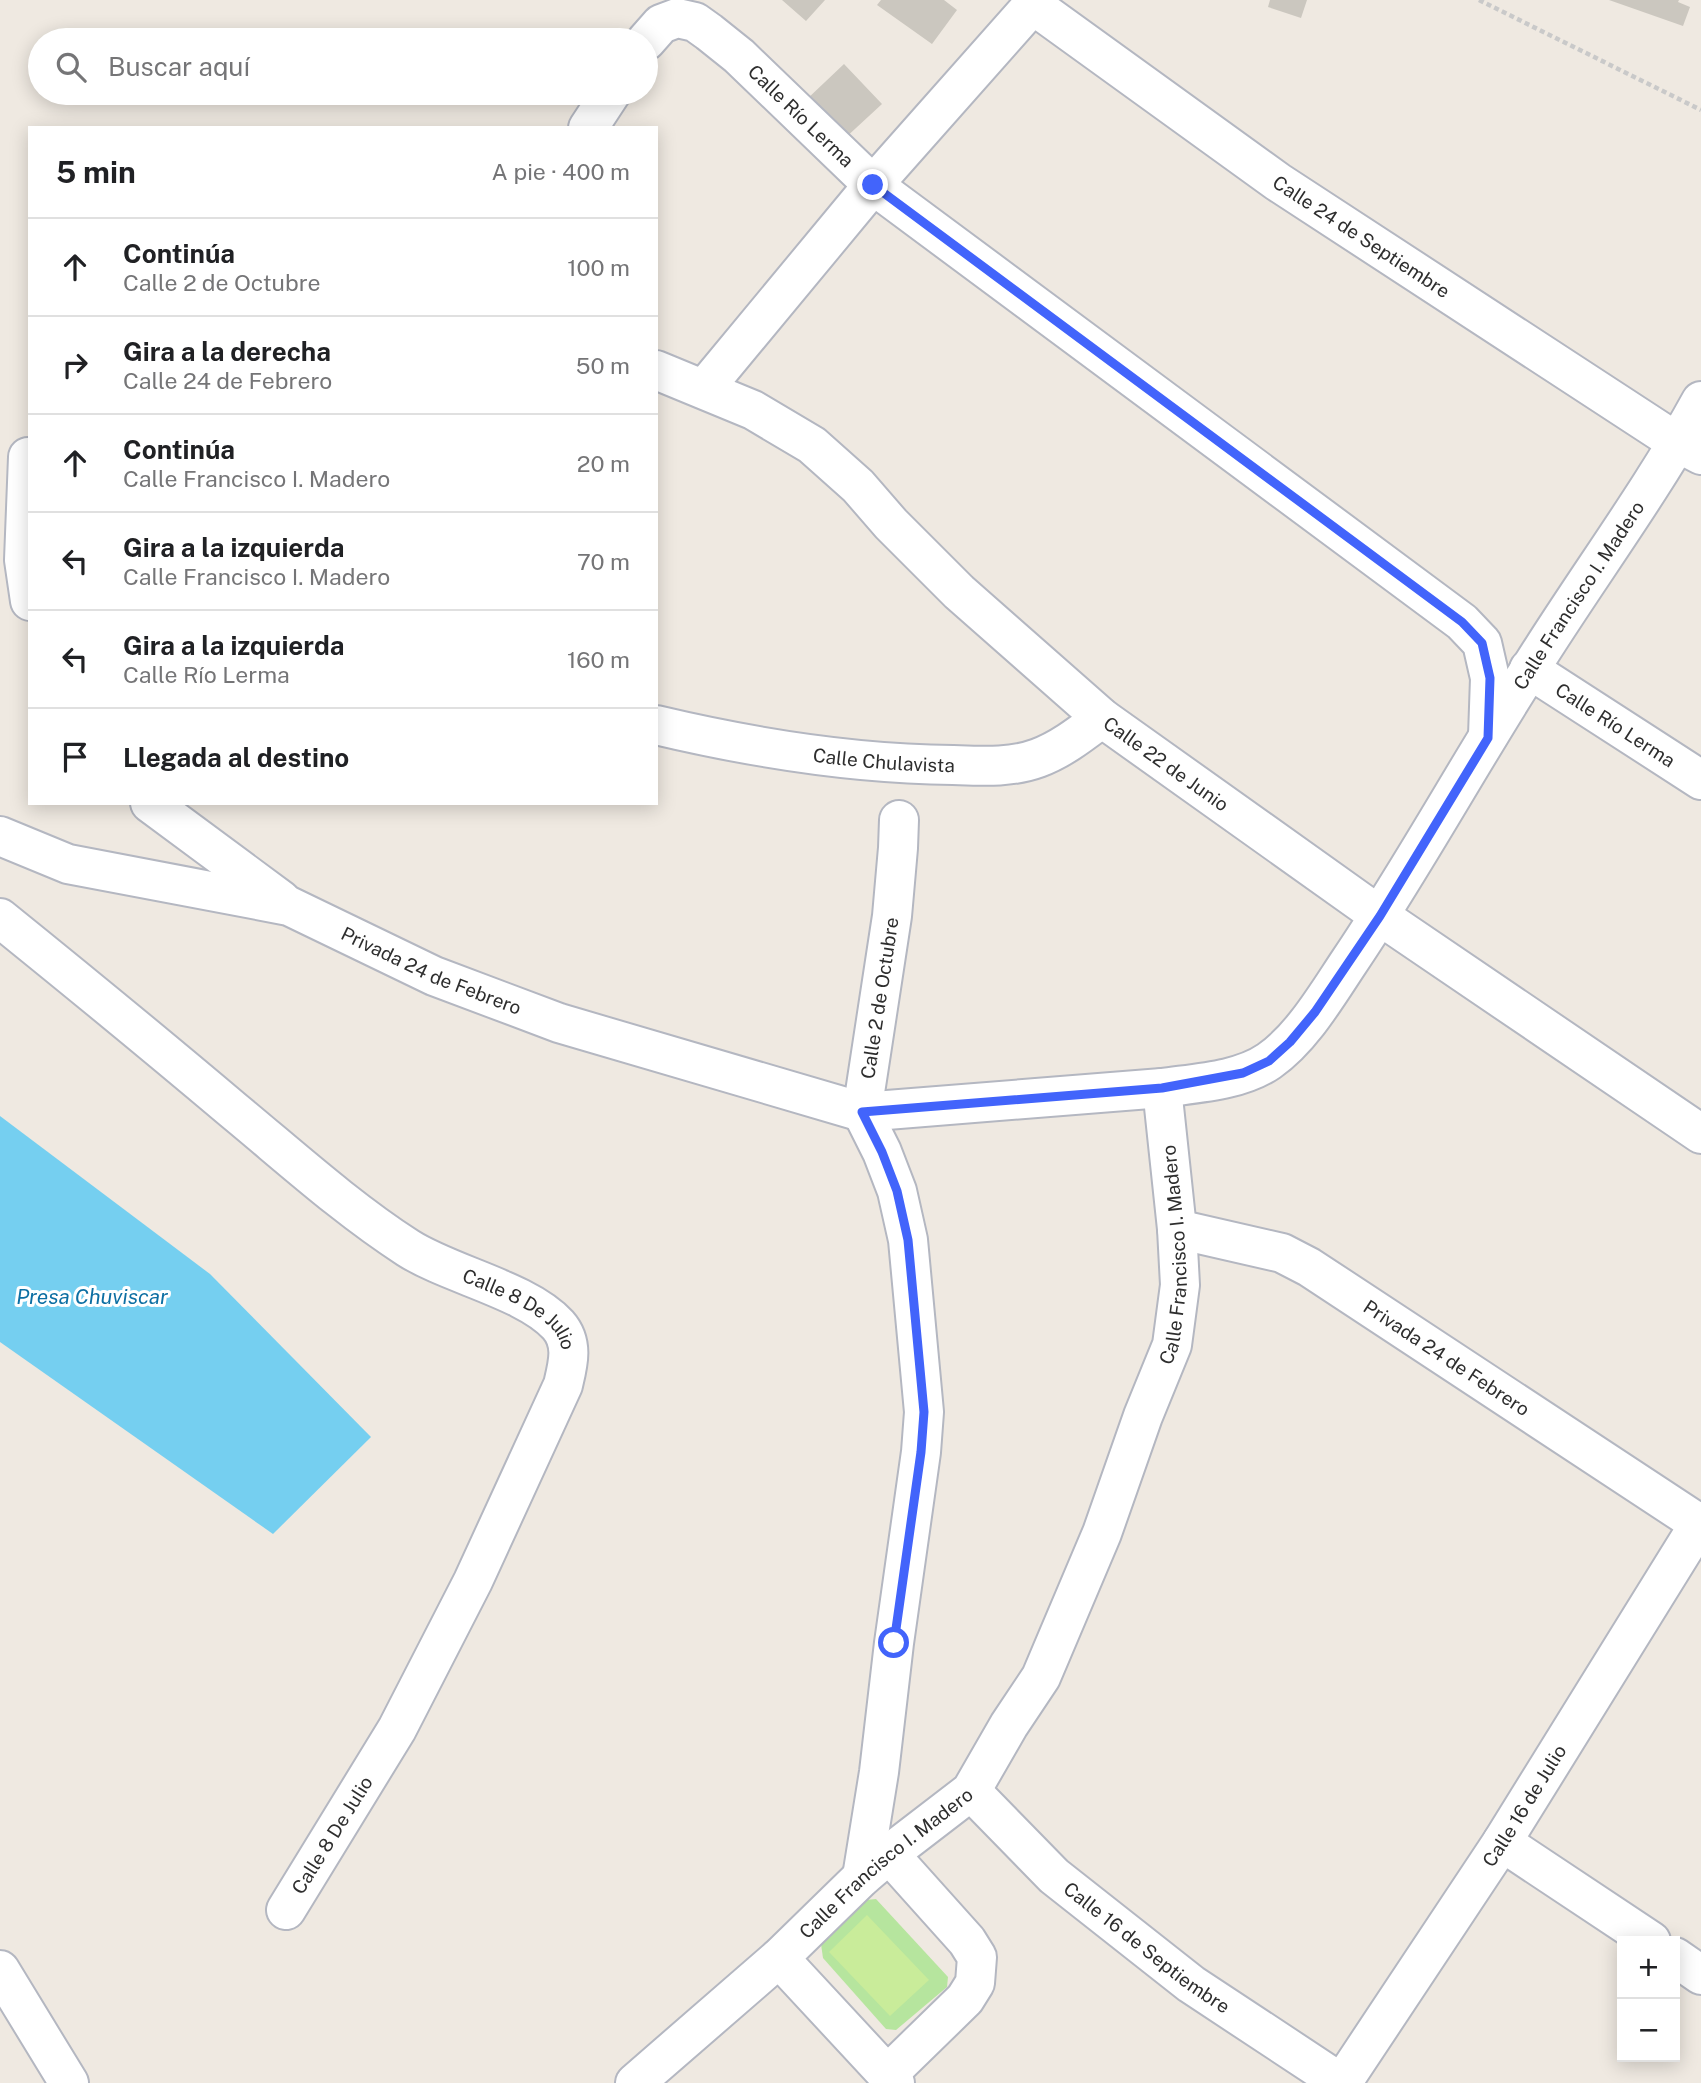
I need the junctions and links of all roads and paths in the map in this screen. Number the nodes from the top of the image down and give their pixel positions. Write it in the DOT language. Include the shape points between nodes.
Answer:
graph roads {
  1 [pos="1479,0"];
  2 [pos="1035,2"];
  3 [pos="657,28"];
  4 [pos="603,105"];
  5 [pos="1701,110"];
  6 [pos="589,126"];
  7 [pos="873,185"];
  8 [pos="658,371"];
  9 [pos="704,388"];
  10 [pos="1701,401"];
  11 [pos="1690,449"];
  12 [pos="28,457"];
  13 [pos="28,587"];
  14 [pos="1529,669"];
  15 [pos="1102,718"];
  16 [pos="658,725"];
  17 [pos="1488,738"];
  18 [pos="1701,780"];
  19 [pos="153,805"];
  20 [pos="899,820"];
  21 [pos="0,836"];
  22 [pos="289,906"];
  23 [pos="1380,916"];
  24 [pos="0,918"];
  25 [pos="1162,1088"];
  26 [pos="862,1112"];
  27 [pos="1701,1134"];
  28 [pos="1177,1229"];
  29 [pos="1700,1523"];
  30 [pos="971,1791"];
  31 [pos="1502,1842"];
  32 [pos="875,1866"];
  33 [pos="286,1910"];
  34 [pos="1643,1936"];
  35 [pos="779,1958"];
  36 [pos="1680,1960"];
  37 [pos="0,1970"];
  38 [pos="1701,1975"];
  39 [pos="891,2079"];
  40 [pos="69,2083"];
  41 [pos="635,2083"];
  42 [pos="1341,2083"];
  1 -- 5 [label="path"];
  2 -- 7 [label="street"];
  2 -- 11 [label="street, Calle 24 de Septiembre" via="1278,182"];
  3 -- 7 [label="street, Calle Río Lerma" via="677,18 695,22 739,56"];
  4 -- 6 [label="street"];
  7 -- 9 [label="street"];
  7 -- 17 [label="street, Calle Río Lerma" via="1462,622 1482,643 1490,678"];
  8 -- 9 [label="street, Calle 22 de Junio"];
  9 -- 15 [label="street, Calle 22 de Junio" via="812,445 858,486 959,592"];
  10 -- 11 [label="street, Calle Francisco I. Madero"];
  11 -- 14 [label="street, Calle Francisco I. Madero"];
  12 -- 13 [label="street" via="24,560"];
  14 -- 17 [label="street, Calle Francisco I. Madero"];
  14 -- 18 [label="street, Calle Río Lerma"];
  15 -- 16 [label="street, Calle Chulavista" via="1039,758 1010,765 899,765 723,741"];
  15 -- 23 [label="street, Calle 22 de Junio"];
  17 -- 23 [label="street, Calle Francisco I. Madero"];
  19 -- 22 [label="street"];
  20 -- 26 [label="street, Calle 2 de Octubre" via="892,916"];
  21 -- 22 [label="street, Privada 24 de Febrero" via="68,864"];
  22 -- 26 [label="street, Privada 24 de Febrero" via="434,976 559,1023"];
  23 -- 25 [label="street, Calle Francisco I. Madero" via="1315,1012 1269,1061 1243,1073"];
  23 -- 27 [label="street, Calle 22 de Junio"];
  24 -- 33 [label="street, Calle 8 De Julio" via="375,1224 410,1249 549,1316 568,1343 562,1385 473,1581 397,1729"];
  25 -- 26 [label="street"];
  25 -- 28 [label="street, Calle Francisco I. Madero"];
  26 -- 32 [label="street" via="897,1191 908,1240 924,1412 879,1772"];
  28 -- 29 [label="street, Privada 24 de Febrero" via="1282,1253 1309,1267"];
  28 -- 30 [label="street, Calle Francisco I. Madero" via="1180,1285 1172,1345 1102,1533 1041,1677"];
  29 -- 31 [label="street, Calle 16 de Julio"];
  30 -- 32 [label="street, Calle Francisco I. Madero"];
  30 -- 42 [label="street, Calle 16 de Septiembre" via="1065,1885 1191,1984"];
  31 -- 34 [label="street"];
  31 -- 42 [label="street, Calle 16 de Julio"];
  32 -- 35 [label="street, Calle Francisco I. Madero"];
  32 -- 39 [label="street" via="967,1941 978,1957 975,1983 965,1999"];
  35 -- 39 [label="street"];
  35 -- 41 [label="street, Calle Francisco I. Madero"];
  36 -- 38 [label="street"];
  37 -- 40 [label="street"];
}
